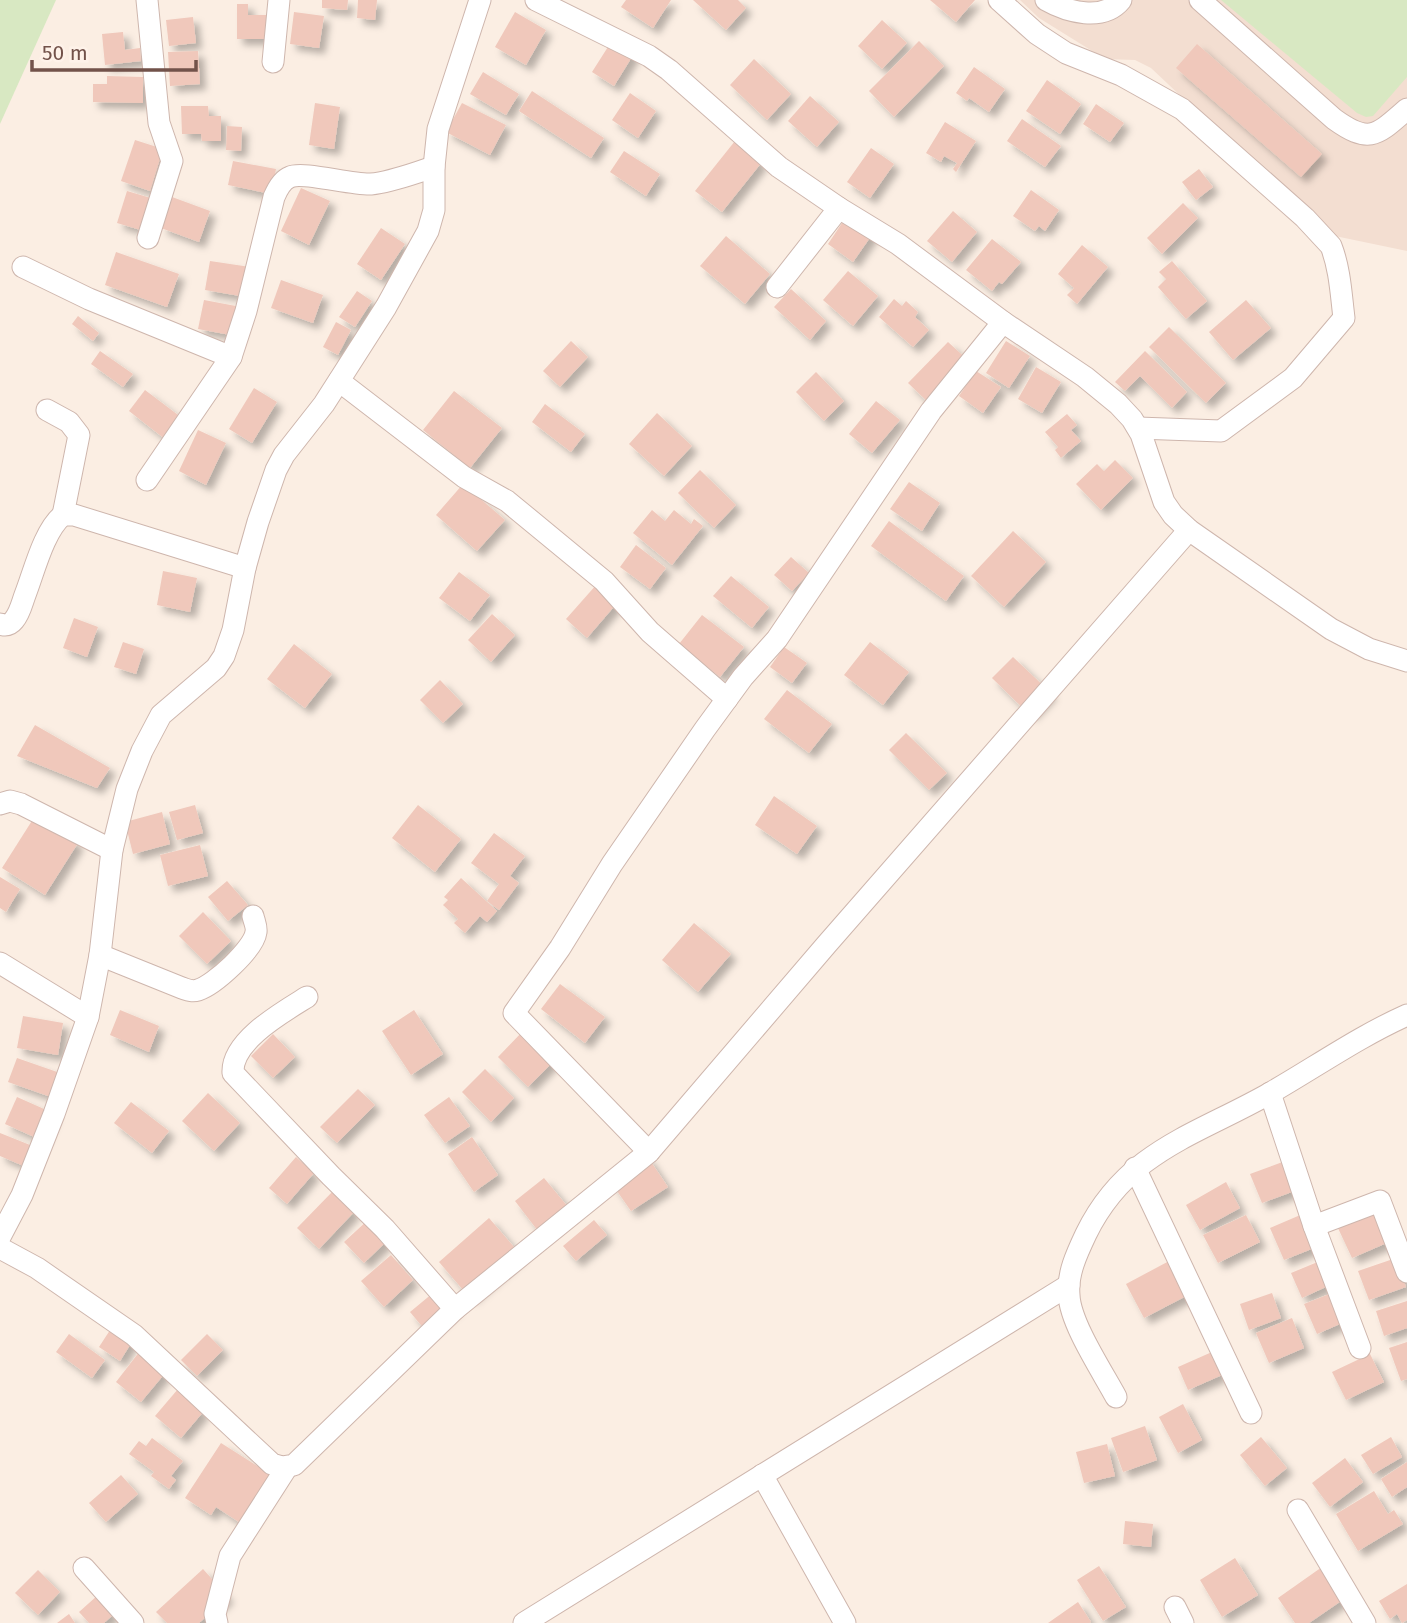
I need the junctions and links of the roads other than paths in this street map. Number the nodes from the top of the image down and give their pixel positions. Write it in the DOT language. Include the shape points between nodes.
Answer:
graph roads {
  1 [pos="147,0"];
  2 [pos="279,0"];
  3 [pos="480,0"];
  4 [pos="536,0"];
  5 [pos="999,0"];
  6 [pos="1046,0"];
  7 [pos="1121,0"];
  8 [pos="1200,0"];
  9 [pos="273,62"];
  10 [pos="1407,108"];
  11 [pos="434,167"];
  12 [pos="839,208"];
  13 [pos="148,238"];
  14 [pos="23,267"];
  15 [pos="777,287"];
  16 [pos="1003,322"];
  17 [pos="231,357"];
  18 [pos="339,382"];
  19 [pos="47,410"];
  20 [pos="1138,428"];
  21 [pos="147,480"];
  22 [pos="63,515"];
  23 [pos="1189,530"];
  24 [pos="245,568"];
  25 [pos="0,624"];
  26 [pos="1407,661"];
  27 [pos="727,699"];
  28 [pos="0,804"];
  29 [pos="112,850"];
  30 [pos="253,916"];
  31 [pos="100,956"];
  32 [pos="0,963"];
  33 [pos="307,997"];
  34 [pos="1407,1015"];
  35 [pos="88,1017"];
  36 [pos="1270,1093"];
  37 [pos="649,1152"];
  38 [pos="1135,1168"];
  39 [pos="1314,1226"];
  40 [pos="0,1237"];
  41 [pos="0,1248"];
  42 [pos="1407,1272"];
  43 [pos="1069,1285"];
  44 [pos="455,1309"];
  45 [pos="1360,1348"];
  46 [pos="1116,1396"];
  47 [pos="1251,1413"];
  48 [pos="287,1467"];
  49 [pos="762,1475"];
  50 [pos="1298,1510"];
  51 [pos="85,1568"];
  52 [pos="133,1623"];
  53 [pos="216,1623"];
  54 [pos="524,1623"];
  55 [pos="845,1623"];
  56 [pos="1365,1623"];
  1 -- 13 [label="street" via="159,124 172,161"];
  2 -- 9 [label="street"];
  3 -- 11 [label="street" via="438,129"];
  4 -- 12 [label="street" via="649,55 779,167"];
  5 -- 20 [label="street" via="1050,43 1182,108 1305,218 1333,251 1344,318 1293,379 1221,430"];
  6 -- 7 [label="street" via="1079,13 1107,10"];
  8 -- 10 [label="street" via="1350,130 1372,135"];
  11 -- 17 [label="street" via="372,184 288,177 274,197"];
  11 -- 18 [label="street" via="434,210 428,231"];
  12 -- 15 [label="street"];
  12 -- 16 [label="street" via="898,244"];
  14 -- 17 [label="street"];
  16 -- 20 [label="street" via="1118,404"];
  16 -- 27 [label="street" via="931,411 777,639"];
  17 -- 21 [label="street"];
  18 -- 24 [label="street" via="276,470"];
  18 -- 27 [label="street" via="464,477 507,500 604,581 650,632"];
  19 -- 22 [label="street" via="69,422 79,435"];
  20 -- 23 [label="street" via="1164,502"];
  22 -- 24 [label="street"];
  22 -- 25 [label="street" via="41,552 19,613 13,622"];
  23 -- 26 [label="street" via="1331,629 1369,649"];
  23 -- 37 [label="street"];
  24 -- 29 [label="street" via="229,646 216,668 154,727 127,789"];
  27 -- 37 [label="street" via="514,1013"];
  28 -- 29 [label="street" via="21,804"];
  29 -- 31 [label="street"];
  30 -- 31 [label="street" via="257,933 253,941 217,979 200,989 191,991"];
  31 -- 35 [label="street"];
  32 -- 35 [label="street"];
  33 -- 44 [label="street" via="243,1045 232,1064 233,1073 385,1229"];
  34 -- 36 [label="street"];
  35 -- 40 [label="street" via="22,1195"];
  36 -- 38 [label="street"];
  36 -- 39 [label="street"];
  37 -- 44 [label="street"];
  38 -- 43 [label="street" via="1093,1220 1075,1256"];
  38 -- 47 [label="street"];
  39 -- 42 [label="street" via="1380,1201"];
  39 -- 45 [label="street"];
  41 -- 48 [label="street" via="109,1316 272,1464"];
  43 -- 46 [label="street" via="1072,1311"];
  43 -- 49 [label="street"];
  44 -- 48 [label="street"];
  48 -- 53 [label="street" via="230,1556"];
  49 -- 54 [label="street"];
  49 -- 55 [label="street"];
  50 -- 56 [label="street"];
  51 -- 52 [label="street"];
}
